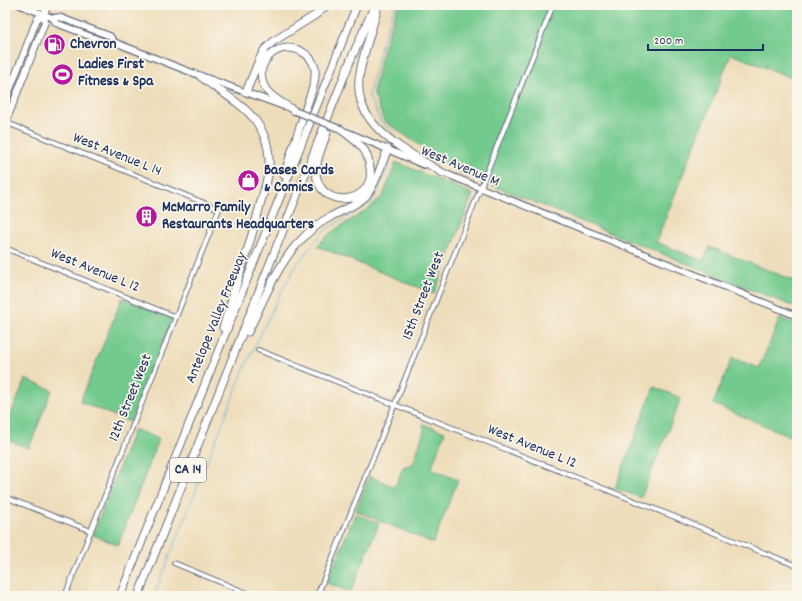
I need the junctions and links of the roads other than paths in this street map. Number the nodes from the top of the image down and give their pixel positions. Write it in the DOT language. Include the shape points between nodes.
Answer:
graph roads {
  1 [pos="20,5"];
  2 [pos="48,5"];
  3 [pos="327,5"];
  4 [pos="357,5"];
  5 [pos="375,5"];
  6 [pos="379,5"];
  7 [pos="553,5"];
  8 [pos="44,14"];
  9 [pos="351,59"];
  10 [pos="200,76"];
  11 [pos="246,92"];
  12 [pos="5,102"];
  13 [pos="295,111"];
  14 [pos="5,123"];
  15 [pos="340,129"];
  16 [pos="388,149"];
  17 [pos="443,173"];
  18 [pos="480,188"];
  19 [pos="219,209"];
  20 [pos="266,231"];
  21 [pos="5,248"];
  22 [pos="797,316"];
  23 [pos="176,317"];
  24 [pos="238,345"];
  25 [pos="258,350"];
  26 [pos="210,371"];
  27 [pos="395,404"];
  28 [pos="5,497"];
  29 [pos="91,532"];
  30 [pos="174,563"];
  31 [pos="797,566"];
  32 [pos="65,596"];
  33 [pos="120,596"];
  34 [pos="138,596"];
  35 [pos="254,596"];
  36 [pos="317,596"];
  1 -- 8 [label="main road, West Avenue M"];
  2 -- 8 [label="main road"];
  3 -- 11 [label="highway" via="265,49"];
  4 -- 20 [label="highway, Antelope Valley Freeway / CA 14"];
  5 -- 9 [label="highway, Antelope Valley Freeway / CA 14"];
  6 -- 17 [label="highway" via="360,72 363,105 372,123 386,137"];
  7 -- 18 [label="street, 15th Street West"];
  8 -- 10 [label="main road, West Avenue M" via="110,36 114,42"];
  8 -- 12 [label="main road" via="37,19"];
  8 -- 14 [label="main road" via="45,22"];
  9 -- 15 [label="highway" via="316,171 317,180 325,192 337,198 348,199 358,195 367,186 371,174 362,147"];
  9 -- 24 [label="highway, Antelope Valley Freeway / CA 14"];
  10 -- 11 [label="main road, West Avenue M"];
  10 -- 26 [label="highway" via="239,104 255,120 264,134 269,159 267,178 254,227"];
  11 -- 13 [label="main road, West Avenue M"];
  13 -- 15 [label="main road, West Avenue M, bridge"];
  13 -- 20 [label="highway" via="271,94 262,80 265,62 272,53 283,48 296,48 307,55 315,68 315,80"];
  14 -- 19 [label="street, West Avenue L 14"];
  15 -- 16 [label="main road, West Avenue M"];
  16 -- 17 [label="main road, West Avenue M"];
  16 -- 24 [label="highway" via="370,190 364,197 320,223 292,250 248,332"];
  17 -- 18 [label="main road, West Avenue M"];
  18 -- 22 [label="main road, West Avenue M"];
  18 -- 27 [label="street, 15th Street West"];
  19 -- 23 [label="street, 12th Street West"];
  20 -- 26 [label="highway, Antelope Valley Freeway / CA 14"];
  21 -- 23 [label="street, West Avenue L 12"];
  23 -- 29 [label="street, 12th Street West"];
  24 -- 34 [label="highway, Antelope Valley Freeway / CA 14"];
  25 -- 27 [label="street, West Avenue L 12"];
  26 -- 33 [label="highway, Antelope Valley Freeway / CA 14"];
  27 -- 31 [label="street, West Avenue L 12"];
  27 -- 36 [label="street, 15th Street West"];
  28 -- 29 [label="street"];
  29 -- 32 [label="street, 12th Street West"];
  30 -- 35 [label="street"];
}
